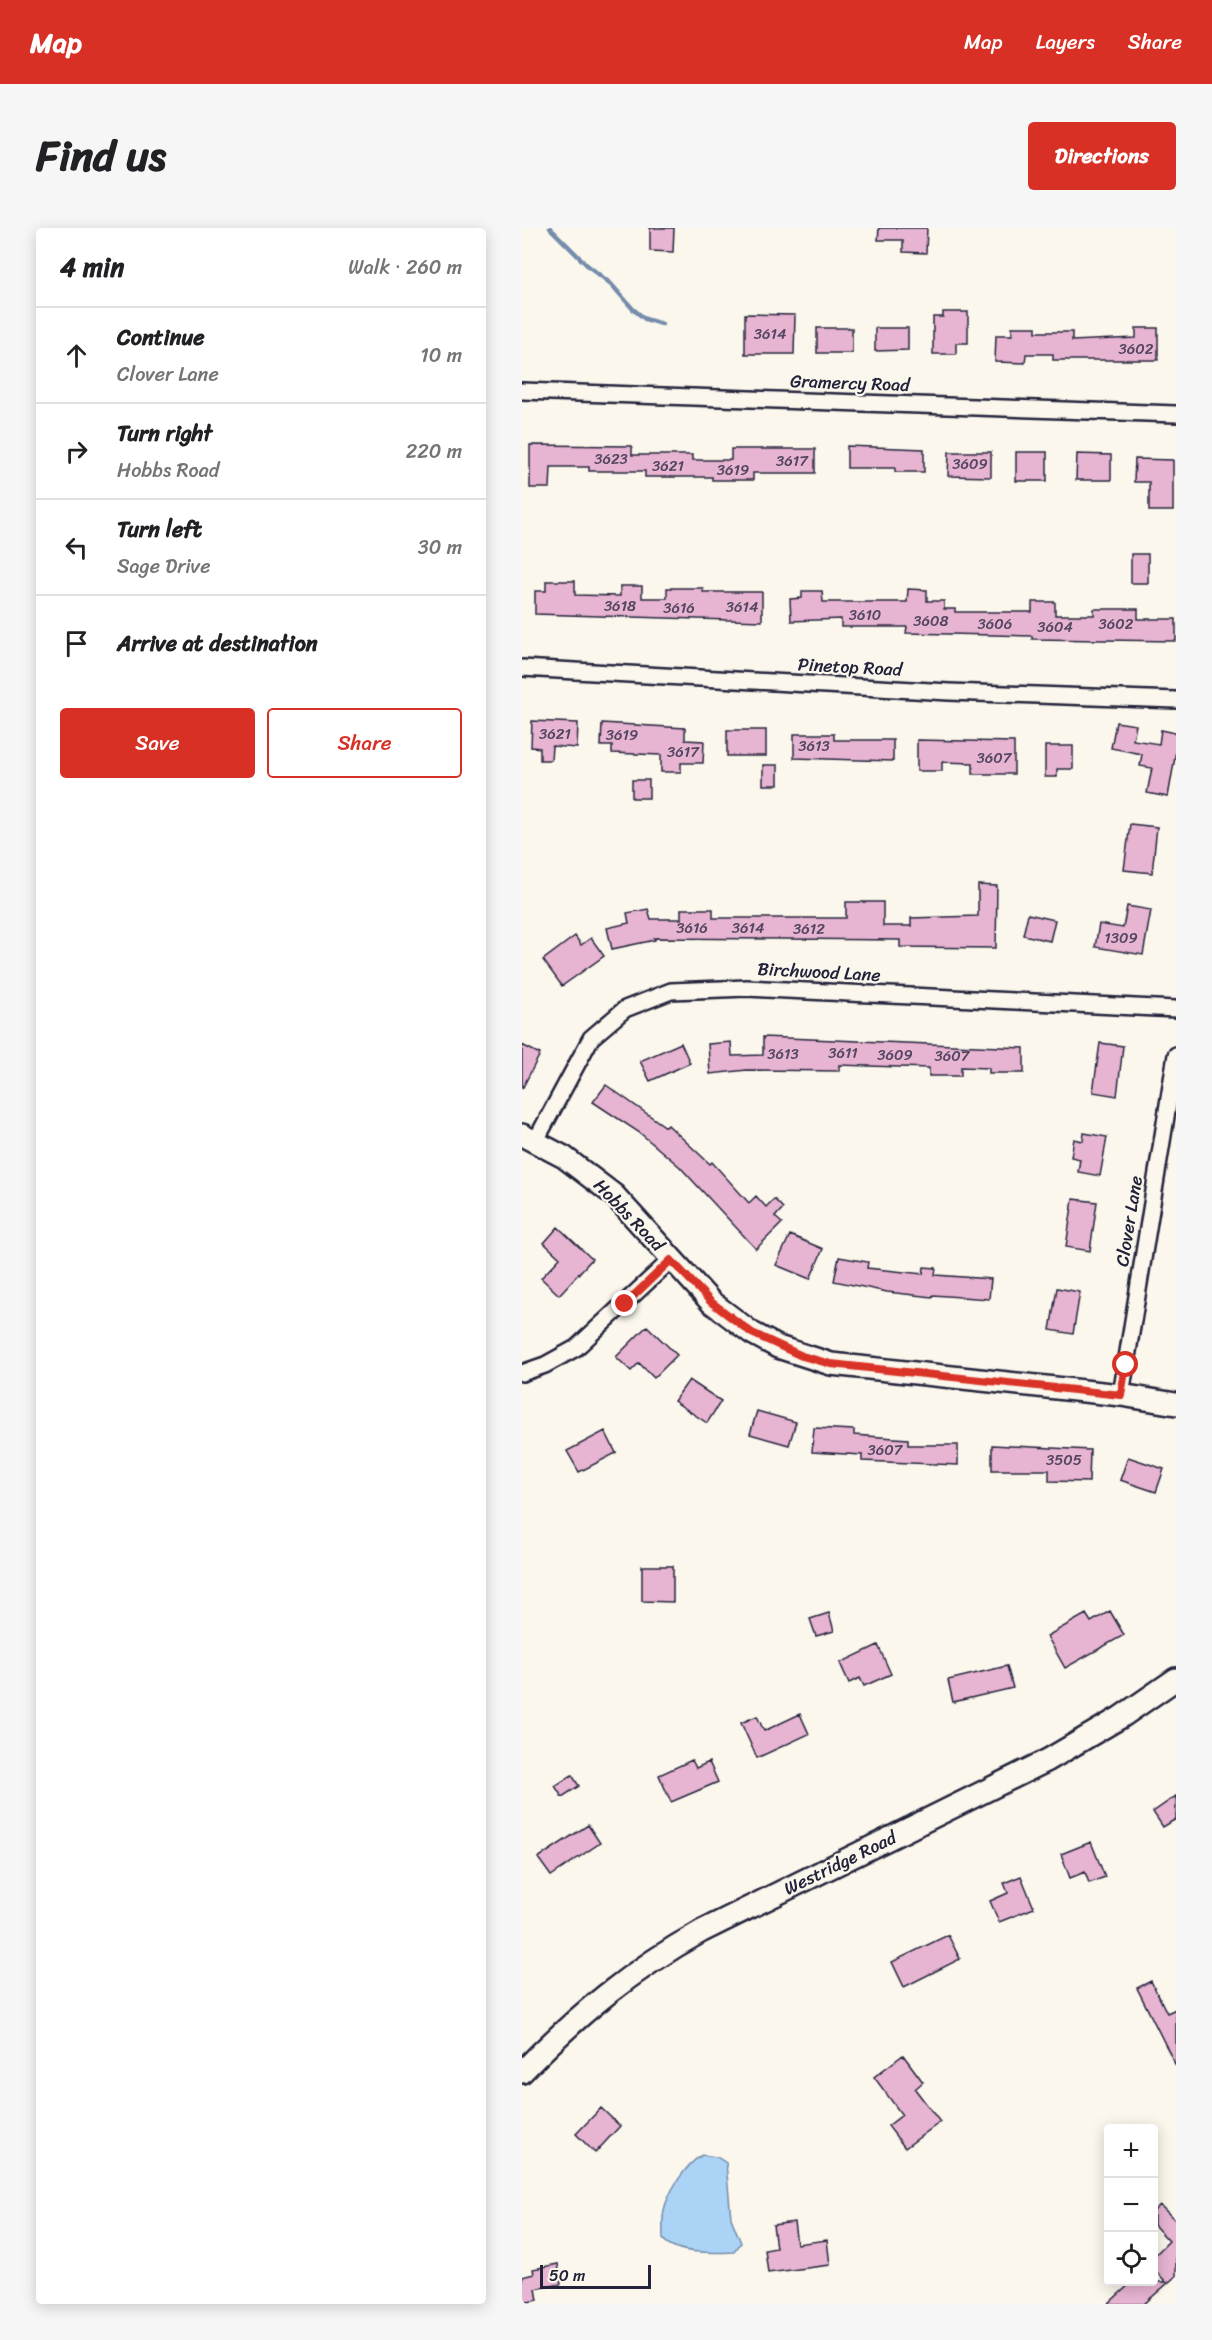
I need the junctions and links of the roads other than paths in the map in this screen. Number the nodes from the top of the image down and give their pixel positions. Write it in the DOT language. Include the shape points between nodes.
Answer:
graph roads {
  1 [pos="522,392"];
  2 [pos="1176,414"];
  3 [pos="522,668"];
  4 [pos="1176,700"];
  5 [pos="1176,1009"];
  6 [pos="1176,1054"];
  7 [pos="529,1138"];
  8 [pos="671,1260"];
  9 [pos="522,1373"];
  10 [pos="1121,1395"];
  11 [pos="1176,1404"];
  12 [pos="1176,1679"];
  13 [pos="522,2072"];
  1 -- 2 [label="street, Gramercy Road"];
  3 -- 4 [label="street, Pinetop Road" via="949,692"];
  5 -- 7 [label="street, Birchwood Lane" via="747,988 671,991 625,1009 591,1038"];
  6 -- 10 [label="street, Clover Lane"];
  7 -- 8 [label="main road, Hobbs Road" via="614,1195"];
  8 -- 9 [label="street" via="576,1348"];
  8 -- 10 [label="main road, Hobbs Road" via="711,1302 744,1327 802,1356 831,1364"];
  10 -- 11 [label="main road, Hobbs Road"];
  12 -- 13 [label="main road, Westridge Road" via="1048,1760 663,1953 588,2007"];
}
